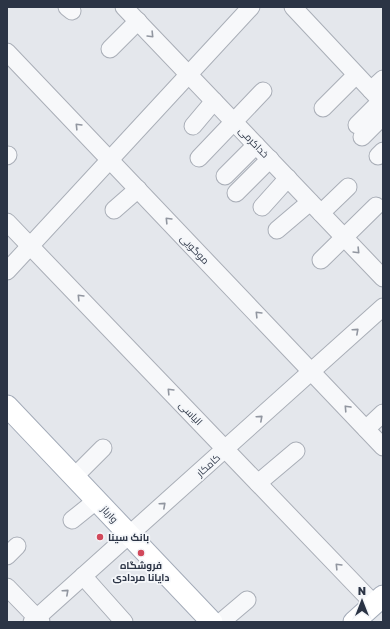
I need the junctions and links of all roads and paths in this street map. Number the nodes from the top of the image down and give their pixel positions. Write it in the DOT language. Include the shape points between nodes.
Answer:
graph roads {
  1 [pos="124,7"];
  2 [pos="251,7"];
  3 [pos="293,7"];
  4 [pos="138,21"];
  5 [pos="110,49"];
  6 [pos="7,52"];
  7 [pos="189,74"];
  8 [pos="356,75"];
  9 [pos="263,91"];
  10 [pos="380,98"];
  11 [pos="214,101"];
  12 [pos="323,108"];
  13 [pos="234,122"];
  14 [pos="193,126"];
  15 [pos="359,131"];
  16 [pos="256,145"];
  17 [pos="199,158"];
  18 [pos="110,159"];
  19 [pos="270,159"];
  20 [pos="225,176"];
  21 [pos="288,178"];
  22 [pos="348,188"];
  23 [pos="138,189"];
  24 [pos="236,193"];
  25 [pos="376,206"];
  26 [pos="262,207"];
  27 [pos="316,207"];
  28 [pos="114,210"];
  29 [pos="7,222"];
  30 [pos="277,230"];
  31 [pos="344,237"];
  32 [pos="30,246"];
  33 [pos="321,260"];
  34 [pos="7,271"];
  35 [pos="383,278"];
  36 [pos="383,307"];
  37 [pos="312,371"];
  38 [pos="7,406"];
  39 [pos="383,413"];
  40 [pos="366,429"];
  41 [pos="383,447"];
  42 [pos="103,448"];
  43 [pos="225,449"];
  44 [pos="296,451"];
  45 [pos="74,477"];
  46 [pos="258,483"];
  47 [pos="97,500"];
  48 [pos="72,520"];
  49 [pos="129,535"];
  50 [pos="83,576"];
  51 [pos="7,587"];
  52 [pos="247,600"];
  53 [pos="379,600"];
  54 [pos="37,621"];
  55 [pos="124,622"];
  56 [pos="212,622"];
  57 [pos="221,622"];
  58 [pos="354,622"];
  1 -- 4 [label="street, خداکرمی"];
  2 -- 7 [label="street"];
  3 -- 8 [label="street"];
  4 -- 5 [label="street"];
  4 -- 7 [label="street, خداکرمی, one-way"];
  18 -- 6 [label="street, موگویی, one-way"];
  7 -- 11 [label="street, خداکرمی"];
  7 -- 18 [label="street"];
  8 -- 10 [label="street"];
  8 -- 12 [label="street"];
  9 -- 13 [label="street"];
  10 -- 15 [label="street"];
  11 -- 13 [label="street, خداکرمی"];
  11 -- 14 [label="street"];
  13 -- 16 [label="street, خداکرمی"];
  13 -- 17 [label="street"];
  16 -- 19 [label="street, خداکرمی"];
  16 -- 20 [label="street"];
  18 -- 23 [label="street, موگویی"];
  18 -- 32 [label="street"];
  19 -- 21 [label="street, خداکرمی"];
  19 -- 24 [label="street"];
  21 -- 26 [label="street"];
  21 -- 27 [label="street, خداکرمی"];
  22 -- 27 [label="street"];
  23 -- 28 [label="street"];
  37 -- 23 [label="street, موگویی, one-way"];
  25 -- 31 [label="street"];
  27 -- 30 [label="street"];
  27 -- 31 [label="street, خداکرمی"];
  29 -- 32 [label="street, الیاسی"];
  31 -- 33 [label="street"];
  31 -- 35 [label="street, خداکرمی, one-way"];
  32 -- 34 [label="street"];
  43 -- 32 [label="street, الیاسی, one-way"];
  37 -- 36 [label="street, کامکار, one-way"];
  40 -- 37 [label="street, موگویی, one-way"];
  43 -- 37 [label="street, کامکار, one-way"];
  38 -- 45 [label="main road, وارباز"];
  39 -- 40 [label="street"];
  40 -- 41 [label="street, موگویی"];
  42 -- 45 [label="street"];
  43 -- 46 [label="street, الیاسی"];
  49 -- 43 [label="street, کامکار, one-way"];
  44 -- 46 [label="street"];
  45 -- 47 [label="main road, وارباز"];
  53 -- 46 [label="street, الیاسی, one-way"];
  47 -- 48 [label="street"];
  47 -- 49 [label="main road, وارباز"];
  49 -- 50 [label="street, کامکار"];
  49 -- 56 [label="main road, وارباز"];
  54 -- 50 [label="street, کامکار, one-way"];
  50 -- 55 [label="street"];
  51 -- 54 [label="street"];
  52 -- 57 [label="street"];
  53 -- 58 [label="main road"];
}
